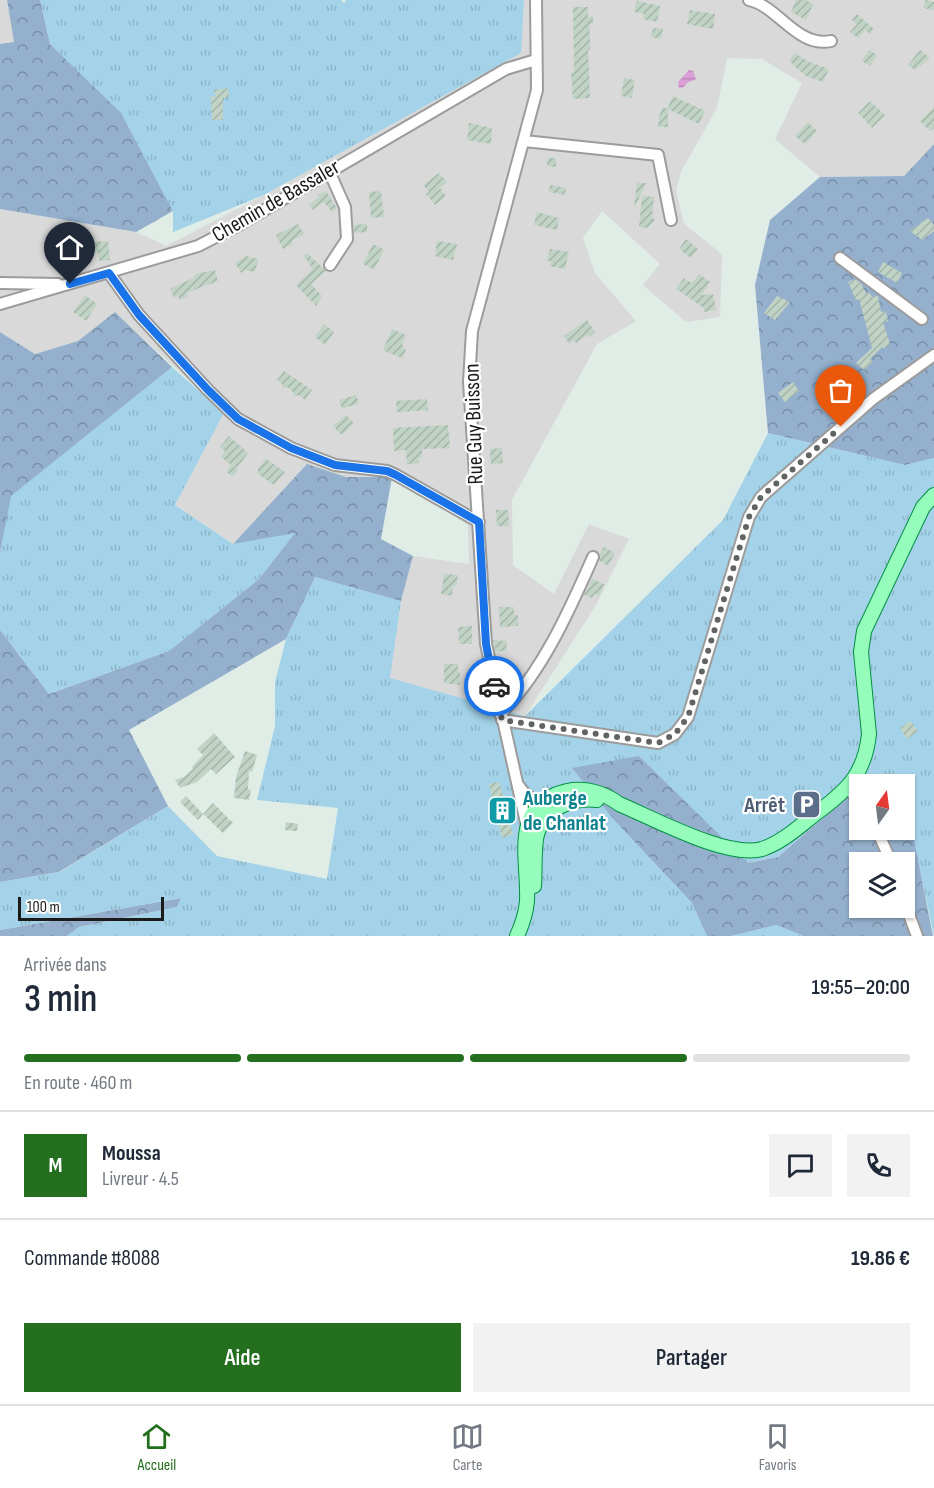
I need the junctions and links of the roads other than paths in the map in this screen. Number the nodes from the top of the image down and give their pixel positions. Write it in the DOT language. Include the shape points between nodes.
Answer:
graph roads {
  1 [pos="536,0"];
  2 [pos="749,0"];
  3 [pos="831,41"];
  4 [pos="536,60"];
  5 [pos="524,141"];
  6 [pos="329,171"];
  7 [pos="671,220"];
  8 [pos="840,258"];
  9 [pos="330,265"];
  10 [pos="109,273"];
  11 [pos="0,283"];
  12 [pos="70,284"];
  13 [pos="0,304"];
  14 [pos="922,320"];
  15 [pos="934,355"];
  16 [pos="934,495"];
  17 [pos="479,522"];
  18 [pos="593,556"];
  19 [pos="501,717"];
  20 [pos="848,787"];
  21 [pos="619,804"];
  22 [pos="534,813"];
  23 [pos="910,918"];
  24 [pos="518,936"];
  25 [pos="916,936"];
  1 -- 4 [label="street, Rue Guy Buisson"];
  2 -- 3 [label="street" via="759,2 813,40"];
  4 -- 5 [label="street, Rue Guy Buisson" via="537,90"];
  4 -- 6 [label="street, Chemin de Bassaler" via="506,69"];
  5 -- 7 [label="street" via="658,155"];
  5 -- 17 [label="street, Rue Guy Buisson" via="472,331 469,382"];
  6 -- 9 [label="street" via="345,207 347,239"];
  6 -- 10 [label="street, Chemin de Bassaler" via="198,246"];
  8 -- 14 [label="street"];
  10 -- 12 [label="street, Chemin de Bassaler"];
  10 -- 17 [label="street" via="139,315 238,419 291,448 335,465 387,471"];
  11 -- 12 [label="street"];
  12 -- 13 [label="street, Chemin de Bassaler"];
  15 -- 19 [label="street" via="873,399 761,497 749,517 688,717 675,734 658,743"];
  16 -- 20 [label="main road" via="923,507 864,631 861,652 868,745 862,767"];
  17 -- 19 [label="street, Rue Guy Buisson" via="486,644"];
  18 -- 19 [label="street" via="566,618"];
  19 -- 22 [label="street, Rue Guy Buisson" via="519,796"];
  20 -- 21 [label="main road" via="774,844 747,852 714,845"];
  21 -- 22 [label="main road" via="579,799"];
  21 -- 22 [label="main road" via="577,789 551,798"];
  22 -- 24 [label="main road" via="524,848 526,908"];
  22 -- 24 [label="main road" via="539,827 530,918"];
  23 -- 25 [label="street"];
}
